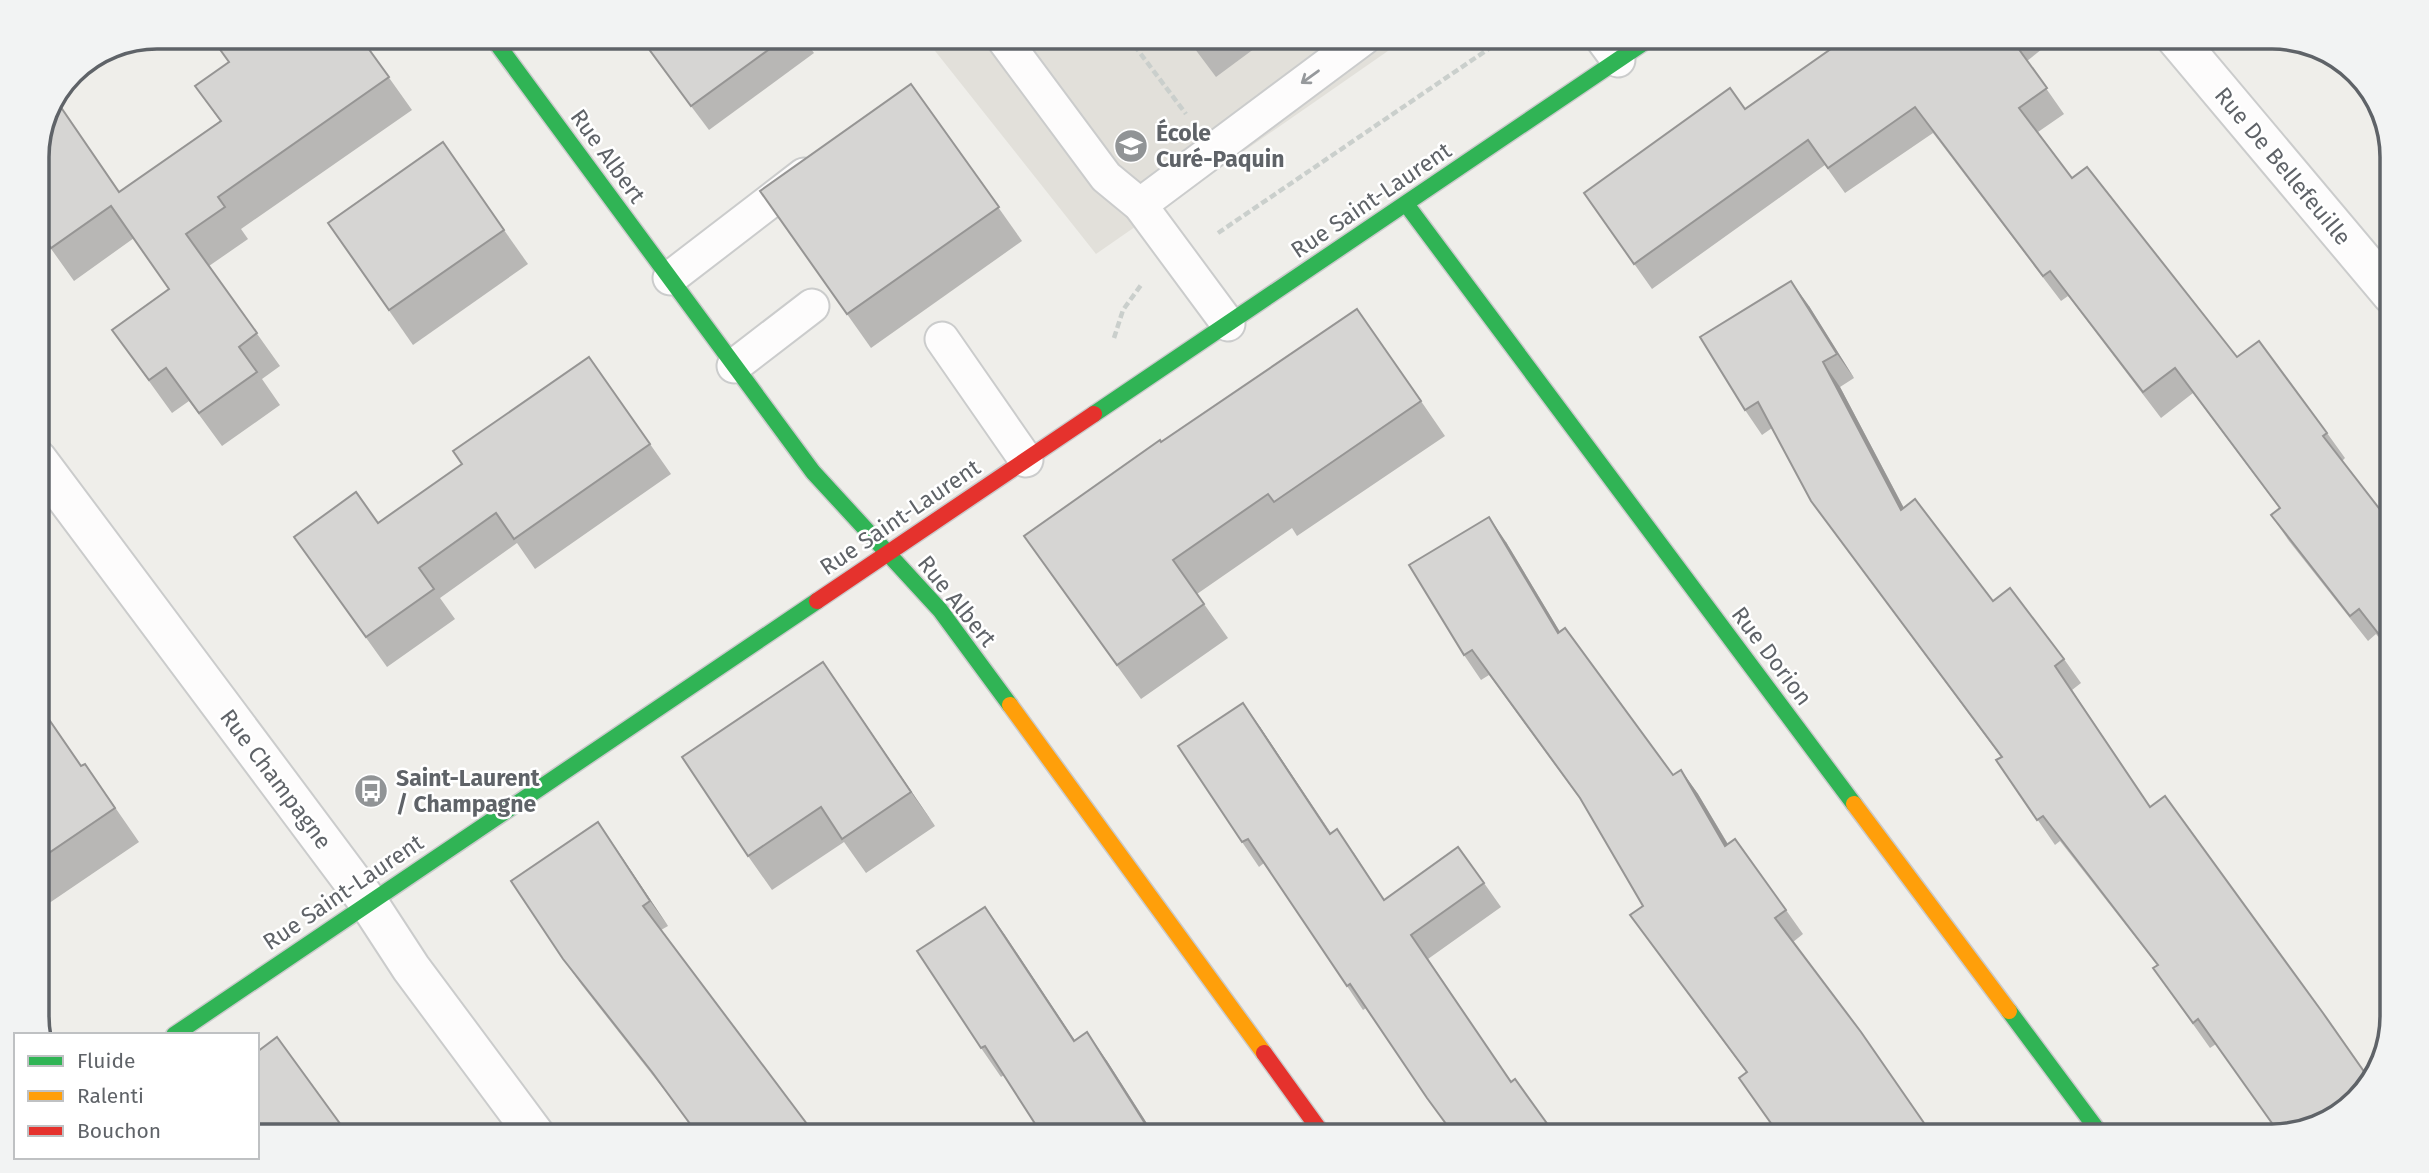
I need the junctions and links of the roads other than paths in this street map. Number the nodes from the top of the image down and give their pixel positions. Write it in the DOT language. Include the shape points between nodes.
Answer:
graph roads {
  1 [pos="501,49"];
  2 [pos="1011,49"];
  3 [pos="1349,49"];
  4 [pos="1608,49"];
  5 [pos="2185,49"];
  6 [pos="833,154"];
  7 [pos="1406,204"];
  8 [pos="1140,205"];
  9 [pos="670,278"];
  10 [pos="2380,282"];
  11 [pos="812,306"];
  12 [pos="1228,324"];
  13 [pos="942,339"];
  14 [pos="734,366"];
  15 [pos="1026,460"];
  16 [pos="49,474"];
  17 [pos="887,553"];
  18 [pos="368,902"];
  19 [pos="177,1033"];
  20 [pos="528,1124"];
  21 [pos="1315,1124"];
  22 [pos="2093,1124"];
  1 -- 9 [label="street, Rue Albert"];
  2 -- 8 [label="lane" via="1106,177"];
  3 -- 8 [label="lane, one-way"];
  4 -- 7 [label="street, Rue Saint-Laurent"];
  5 -- 10 [label="street, Rue De Bellefeuille"];
  6 -- 9 [label="lane"];
  7 -- 12 [label="street, Rue Saint-Laurent"];
  7 -- 22 [label="street, Rue Dorion"];
  8 -- 12 [label="lane"];
  9 -- 14 [label="street, Rue Albert"];
  11 -- 14 [label="lane"];
  12 -- 15 [label="street, Rue Saint-Laurent"];
  13 -- 15 [label="lane"];
  14 -- 17 [label="street, Rue Albert" via="813,472"];
  15 -- 17 [label="street, Rue Saint-Laurent"];
  16 -- 18 [label="street, Rue Champagne"];
  17 -- 18 [label="street, Rue Saint-Laurent"];
  17 -- 21 [label="street, Rue Albert" via="940,610"];
  18 -- 19 [label="street, Rue Saint-Laurent"];
  18 -- 20 [label="street, Rue Champagne" via="411,968"];
}
